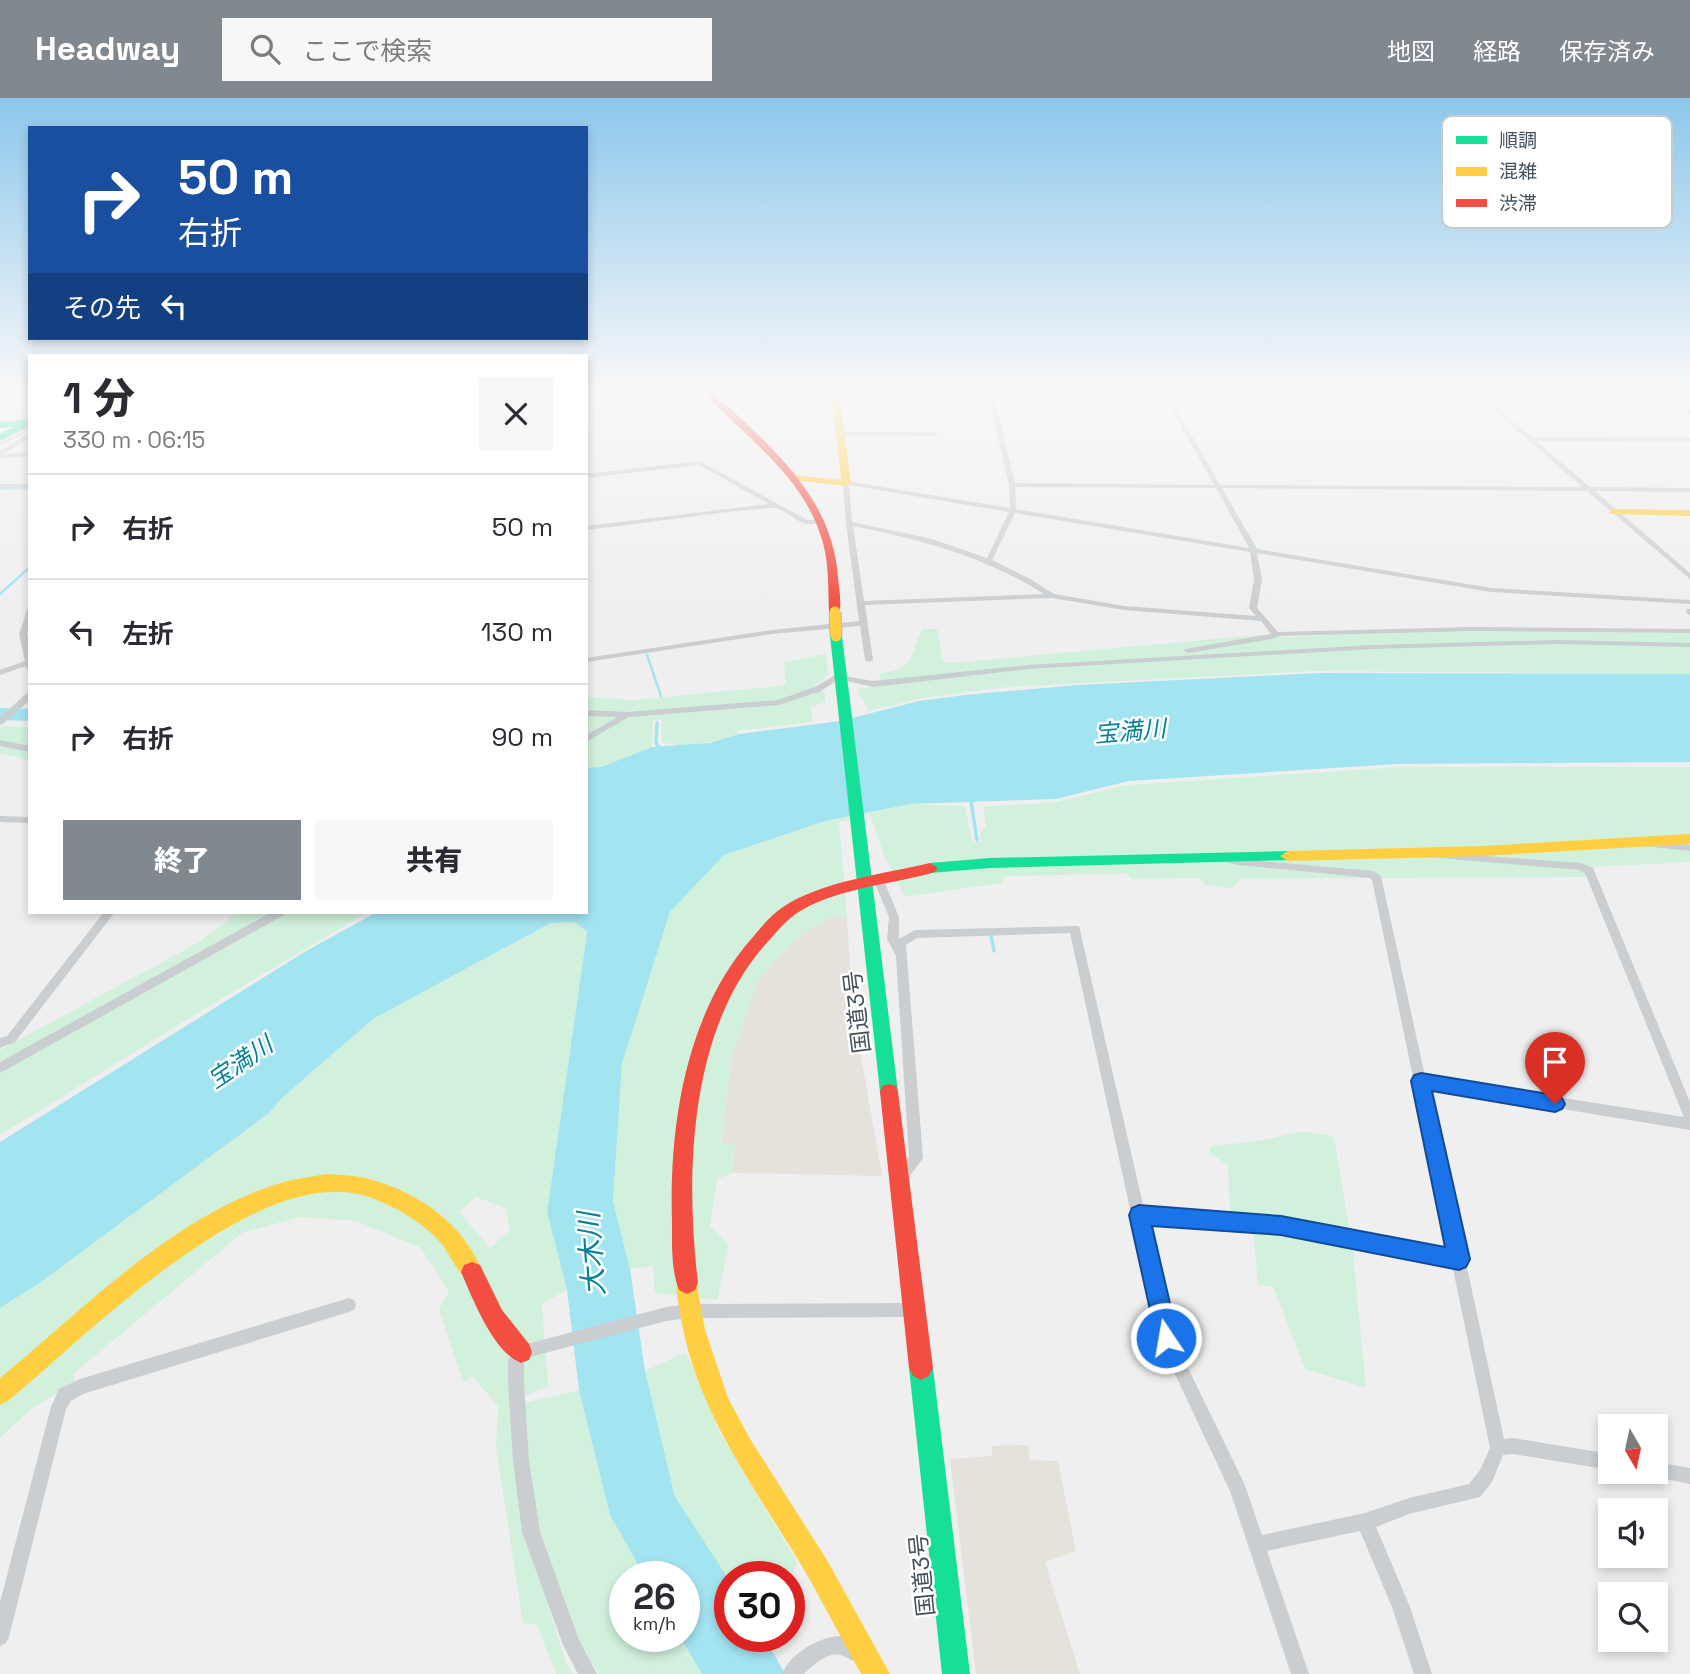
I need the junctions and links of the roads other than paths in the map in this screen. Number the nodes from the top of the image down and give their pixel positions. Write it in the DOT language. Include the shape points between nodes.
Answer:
graph roads {
  1 [pos="695,464"];
  2 [pos="701,464"];
  3 [pos="780,464"];
  4 [pos="844,464"];
  5 [pos="1007,464"];
  6 [pos="1206,464"];
  7 [pos="1557,464"];
  8 [pos="588,476"];
  9 [pos="795,478"];
  10 [pos="846,483"];
  11 [pos="1012,485"];
  12 [pos="0,486"];
  13 [pos="28,486"];
  14 [pos="1219,486"];
  15 [pos="1587,489"];
  16 [pos="1690,490"];
  17 [pos="776,505"];
  18 [pos="1013,511"];
  19 [pos="1614,512"];
  20 [pos="1690,513"];
  21 [pos="821,521"];
  22 [pos="849,523"];
  23 [pos="588,528"];
  24 [pos="1253,549"];
  25 [pos="989,560"];
  26 [pos="1690,577"];
  27 [pos="1052,596"];
  28 [pos="1690,602"];
  29 [pos="862,603"];
  30 [pos="28,618"];
  31 [pos="1261,619"];
  32 [pos="864,623"];
  33 [pos="1690,631"];
  34 [pos="1276,634"];
  35 [pos="1690,645"];
  36 [pos="1147,659"];
  37 [pos="588,660"];
  38 [pos="869,660"];
  39 [pos="28,665"];
  40 [pos="0,673"];
  41 [pos="842,675"];
  42 [pos="28,697"];
  43 [pos="588,706"];
  44 [pos="588,713"];
  45 [pos="627,715"];
  46 [pos="0,722"];
  47 [pos="588,738"];
  48 [pos="0,743"];
  49 [pos="28,749"];
  50 [pos="0,820"];
  51 [pos="28,820"];
  52 [pos="1690,839"];
  53 [pos="1621,842"];
  54 [pos="1690,848"];
  55 [pos="1416,852"];
  56 [pos="1224,858"];
  57 [pos="869,881"];
  58 [pos="108,914"];
  59 [pos="276,914"];
  60 [pos="902,956"];
  61 [pos="0,1044"];
  62 [pos="0,1068"];
  63 [pos="1421,1081"];
  64 [pos="1690,1117"];
  65 [pos="1690,1124"];
  66 [pos="900,1179"];
  67 [pos="1139,1215"];
  68 [pos="1459,1259"];
  69 [pos="349,1306"];
  70 [pos="915,1310"];
  71 [pos="690,1311"];
  72 [pos="521,1352"];
  73 [pos="0,1393"];
  74 [pos="1498,1448"];
  75 [pos="1598,1460"];
  76 [pos="1668,1472"];
  77 [pos="1690,1476"];
  78 [pos="1365,1522"];
  79 [pos="1258,1544"];
  80 [pos="0,1637"];
  81 [pos="874,1670"];
  82 [pos="793,1672"];
  83 [pos="588,1674"];
  84 [pos="956,1674"];
  85 [pos="1300,1674"];
  86 [pos="1423,1674"];
  1 -- 8 [label="street"];
  2 -- 17 [label="street"];
  3 -- 9 [label="main road, 国道3号"];
  4 -- 10 [label="main road"];
  5 -- 11 [label="street"];
  6 -- 14 [label="street"];
  7 -- 15 [label="street"];
  9 -- 10 [label="main road"];
  9 -- 21 [label="main road, 国道3号"];
  10 -- 18 [label="street"];
  10 -- 22 [label="street"];
  11 -- 14 [label="street"];
  11 -- 18 [label="street"];
  12 -- 13 [label="street"];
  14 -- 15 [label="street"];
  14 -- 24 [label="street"];
  15 -- 16 [label="street"];
  15 -- 19 [label="street"];
  17 -- 21 [label="street" via="806,522"];
  17 -- 23 [label="street"];
  18 -- 24 [label="street"];
  18 -- 25 [label="street"];
  19 -- 20 [label="main road"];
  19 -- 26 [label="street"];
  21 -- 41 [label="main road, 国道3号, bridge" via="829,544"];
  22 -- 25 [label="street" via="928,539"];
  22 -- 29 [label="street"];
  24 -- 28 [label="street" via="1491,590"];
  24 -- 31 [label="street" via="1258,579 1253,608"];
  25 -- 27 [label="street"];
  27 -- 29 [label="street"];
  27 -- 31 [label="street" via="1124,608"];
  29 -- 32 [label="street"];
  30 -- 39 [label="street" via="23,634"];
  31 -- 34 [label="street"];
  32 -- 37 [label="street" via="796,628"];
  32 -- 38 [label="street"];
  33 -- 34 [label="street" via="1472,629"];
  34 -- 36 [label="street"];
  35 -- 36 [label="street" via="1479,643"];
  36 -- 41 [label="street" via="873,684"];
  39 -- 40 [label="street"];
  41 -- 45 [label="street" via="779,702"];
  41 -- 57 [label="main road, 国道3号"];
  42 -- 46 [label="street"];
  43 -- 45 [label="street"];
  44 -- 45 [label="street"];
  45 -- 47 [label="street"];
  48 -- 49 [label="street"];
  50 -- 51 [label="street"];
  52 -- 53 [label="main road"];
  53 -- 54 [label="street"];
  53 -- 55 [label="main road"];
  55 -- 56 [label="main road"];
  55 -- 64 [label="street" via="1589,871"];
  56 -- 57 [label="main road" via="990,863 938,867"];
  56 -- 63 [label="street" via="1377,878"];
  57 -- 60 [label="street" via="894,917 893,939"];
  57 -- 66 [label="main road, 国道3号"];
  57 -- 71 [label="main road" via="789,911 745,954 714,1009 691,1096 687,1131 683,1237"];
  58 -- 61 [label="street" via="11,1039"];
  59 -- 62 [label="street"];
  60 -- 66 [label="street" via="916,1158"];
  60 -- 67 [label="street" via="900,943 915,934 1075,929"];
  63 -- 65 [label="street"];
  63 -- 68 [label="street"];
  66 -- 70 [label="main road, 国道3号"];
  67 -- 68 [label="street" via="1281,1226"];
  67 -- 79 [label="street" via="1166,1338 1217,1442"];
  68 -- 74 [label="street"];
  69 -- 80 [label="street" via="65,1395"];
  70 -- 71 [label="street"];
  70 -- 84 [label="main road, 国道3号"];
  71 -- 72 [label="street"];
  71 -- 81 [label="main road" via="709,1381 734,1438 810,1555"];
  72 -- 73 [label="main road" via="503,1331 459,1246 435,1220 400,1197 364,1185 327,1183 248,1202 204,1228 173,1248"];
  72 -- 83 [label="street" via="516,1360 516,1383 531,1532 572,1645"];
  74 -- 75 [label="street" via="1513,1446"];
  74 -- 78 [label="street" via="1474,1491"];
  76 -- 77 [label="street"];
  78 -- 79 [label="street"];
  78 -- 86 [label="street"];
  79 -- 85 [label="street"];
  81 -- 82 [label="street" via="848,1647 832,1644"];
}
